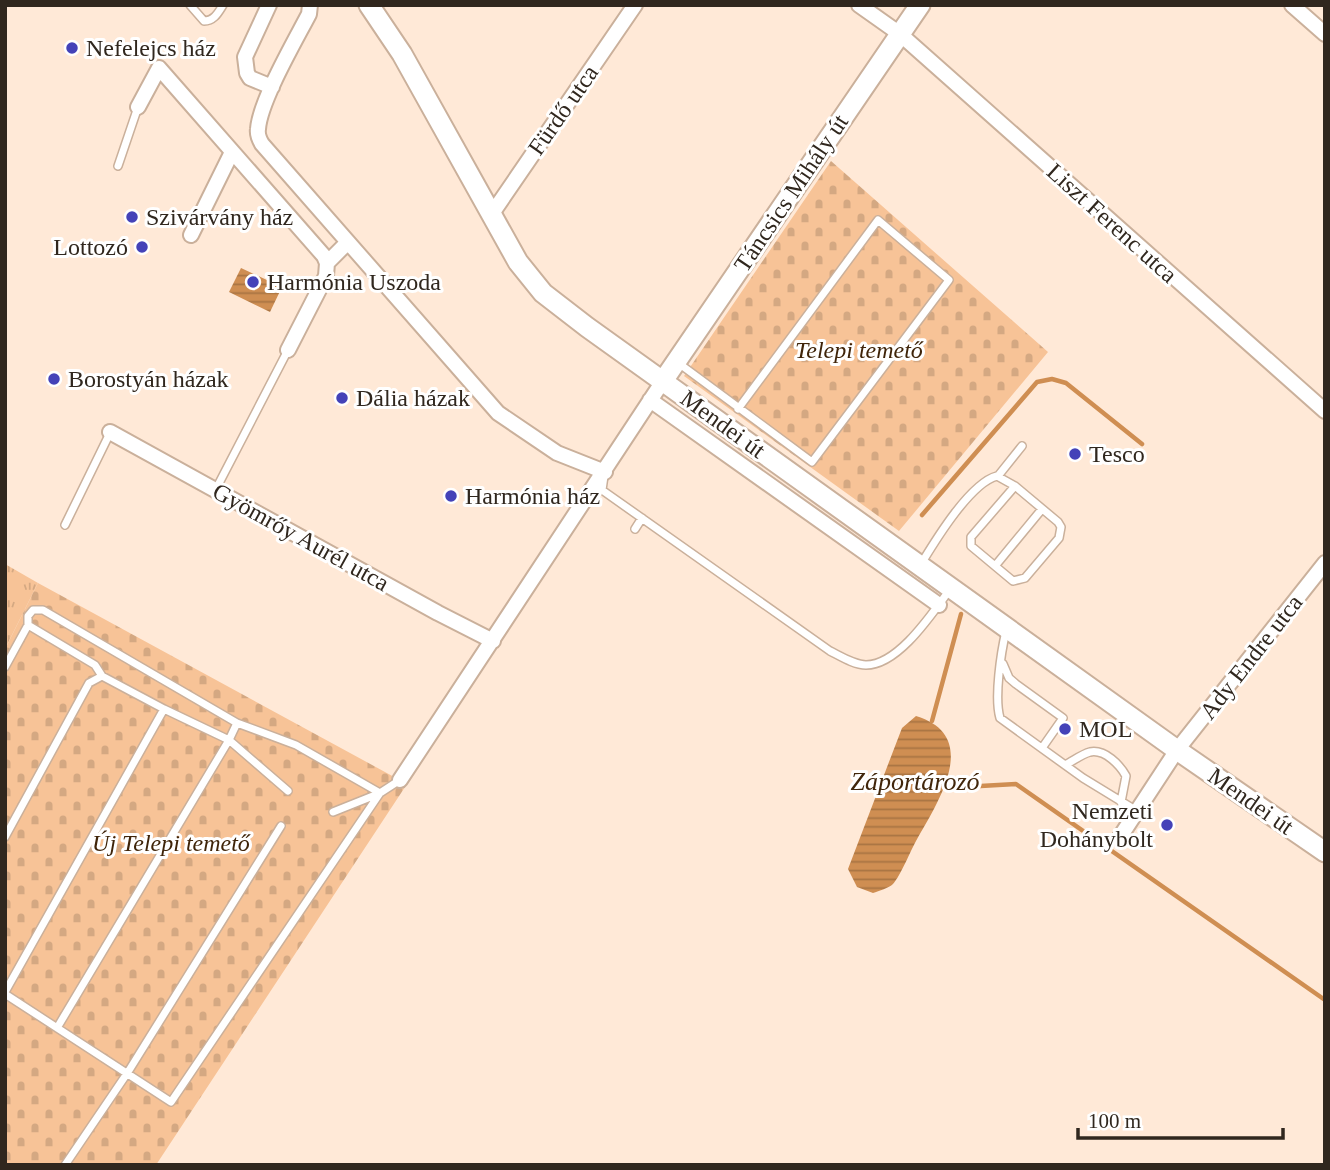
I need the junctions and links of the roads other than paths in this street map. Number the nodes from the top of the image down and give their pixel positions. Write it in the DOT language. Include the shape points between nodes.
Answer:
graph roads {
  1 [pos="190,5"];
  2 [pos="223,5"];
  3 [pos="269,5"];
  4 [pos="310,5"];
  5 [pos="369,5"];
  6 [pos="635,5"];
  7 [pos="859,5"];
  8 [pos="920,5"];
  9 [pos="1292,5"];
  10 [pos="900,34"];
  11 [pos="1325,34"];
  12 [pos="272,87"];
  13 [pos="138,107"];
  14 [pos="232,152"];
  15 [pos="278,163"];
  16 [pos="118,166"];
  17 [pos="259,182"];
  18 [pos="491,215"];
  19 [pos="191,235"];
  20 [pos="348,243"];
  21 [pos="327,263"];
  22 [pos="288,350"];
  23 [pos="677,362"];
  24 [pos="663,381"];
  25 [pos="650,400"];
  26 [pos="738,409"];
  27 [pos="1325,411"];
  28 [pos="110,432"];
  29 [pos="1022,446"];
  30 [pos="604,472"];
  31 [pos="998,476"];
  32 [pos="1015,486"];
  33 [pos="216,489"];
  34 [pos="1042,509"];
  35 [pos="642,517"];
  36 [pos="65,525"];
  37 [pos="635,529"];
  38 [pos="1325,563"];
  39 [pos="920,565"];
  40 [pos="995,566"];
  41 [pos="952,588"];
  42 [pos="939,605"];
  43 [pos="28,625"];
  44 [pos="1007,627"];
  45 [pos="494,641"];
  46 [pos="1001,656"];
  47 [pos="5,667"];
  48 [pos="102,676"];
  49 [pos="164,709"];
  50 [pos="237,723"];
  51 [pos="229,740"];
  52 [pos="1042,748"];
  53 [pos="1177,750"];
  54 [pos="1065,765"];
  55 [pos="400,780"];
  56 [pos="288,791"];
  57 [pos="380,793"];
  58 [pos="1121,802"];
  59 [pos="1137,811"];
  60 [pos="333,812"];
  61 [pos="281,826"];
  62 [pos="5,837"];
  63 [pos="1120,837"];
  64 [pos="1325,852"];
  65 [pos="5,993"];
  66 [pos="57,1028"];
  67 [pos="128,1072"];
  68 [pos="65,1165"];
  1 -- 2 [label="lane" via="209,21"];
  3 -- 12 [label="street" via="245,65 250,78"];
  4 -- 12 [label="street"];
  5 -- 18 [label="main road, Mendei út" via="402,54"];
  6 -- 18 [label="street, Fürdő utca"];
  7 -- 10 [label="street, Liszt Ferenc utca"];
  8 -- 10 [label="main road, Táncsics Mihály út"];
  9 -- 11 [label="street"];
  10 -- 23 [label="main road, Táncsics Mihály út"];
  10 -- 27 [label="street, Liszt Ferenc utca"];
  12 -- 15 [label="street" via="258,124 258,138"];
  13 -- 14 [label="street" via="159,68"];
  13 -- 16 [label="lane"];
  14 -- 17 [label="street"];
  14 -- 19 [label="street"];
  15 -- 17 [label="street"];
  15 -- 20 [label="street"];
  17 -- 21 [label="street"];
  18 -- 24 [label="main road, Mendei út" via="518,262 543,293"];
  20 -- 21 [label="street"];
  20 -- 30 [label="street" via="498,412 556,453"];
  21 -- 22 [label="street" via="326,276"];
  22 -- 33 [label="lane"];
  23 -- 24 [label="main road, Táncsics Mihály út"];
  23 -- 26 [label="lane"];
  24 -- 25 [label="street"];
  24 -- 39 [label="main road, Mendei út"];
  25 -- 30 [label="street"];
  25 -- 42 [label="street, Mendei út"];
  26 -- 26 [label="lane" via="878,220 949,280 812,462"];
  28 -- 33 [label="street, Gyömrőy Aurél utca"];
  28 -- 36 [label="lane"];
  29 -- 31 [label="lane"];
  30 -- 35 [label="lane" via="602,490"];
  30 -- 45 [label="street"];
  31 -- 32 [label="lane"];
  31 -- 39 [label="lane" via="979,486 940,531"];
  32 -- 34 [label="lane"];
  32 -- 40 [label="lane" via="971,537 971,546"];
  33 -- 45 [label="street, Gyömrőy Aurél utca"];
  34 -- 40 [label="lane"];
  34 -- 40 [label="lane" via="1058,522 1059,538 1019,581"];
  35 -- 37 [label="lane"];
  35 -- 42 [label="lane" via="830,651 857,664 892,656"];
  38 -- 53 [label="street, Ady Endre utca"];
  39 -- 41 [label="main road, Mendei út"];
  41 -- 42 [label="lane"];
  41 -- 44 [label="main road, Mendei út"];
  43 -- 47 [label="lane"];
  43 -- 48 [label="lane" via="95,666"];
  43 -- 50 [label="lane" via="33,610 43,610"];
  44 -- 46 [label="lane"];
  44 -- 53 [label="main road, Mendei út"];
  45 -- 55 [label="street"];
  46 -- 52 [label="lane" via="998,716"];
  46 -- 52 [label="lane" via="1009,678 1063,718"];
  48 -- 49 [label="lane"];
  48 -- 62 [label="lane" via="89,683"];
  49 -- 51 [label="lane"];
  49 -- 65 [label="lane"];
  50 -- 51 [label="lane"];
  50 -- 57 [label="lane" via="296,746"];
  51 -- 56 [label="lane"];
  51 -- 66 [label="lane"];
  52 -- 54 [label="lane"];
  53 -- 59 [label="street"];
  53 -- 64 [label="main road, Mendei út"];
  54 -- 58 [label="lane"];
  54 -- 58 [label="lane" via="1091,752 1108,757 1126,776"];
  55 -- 57 [label="lane"];
  57 -- 60 [label="lane"];
  57 -- 67 [label="lane" via="171,1102"];
  58 -- 59 [label="lane"];
  59 -- 63 [label="street"];
  61 -- 67 [label="lane"];
  65 -- 66 [label="lane"];
  66 -- 67 [label="lane"];
  67 -- 68 [label="lane"];
}
